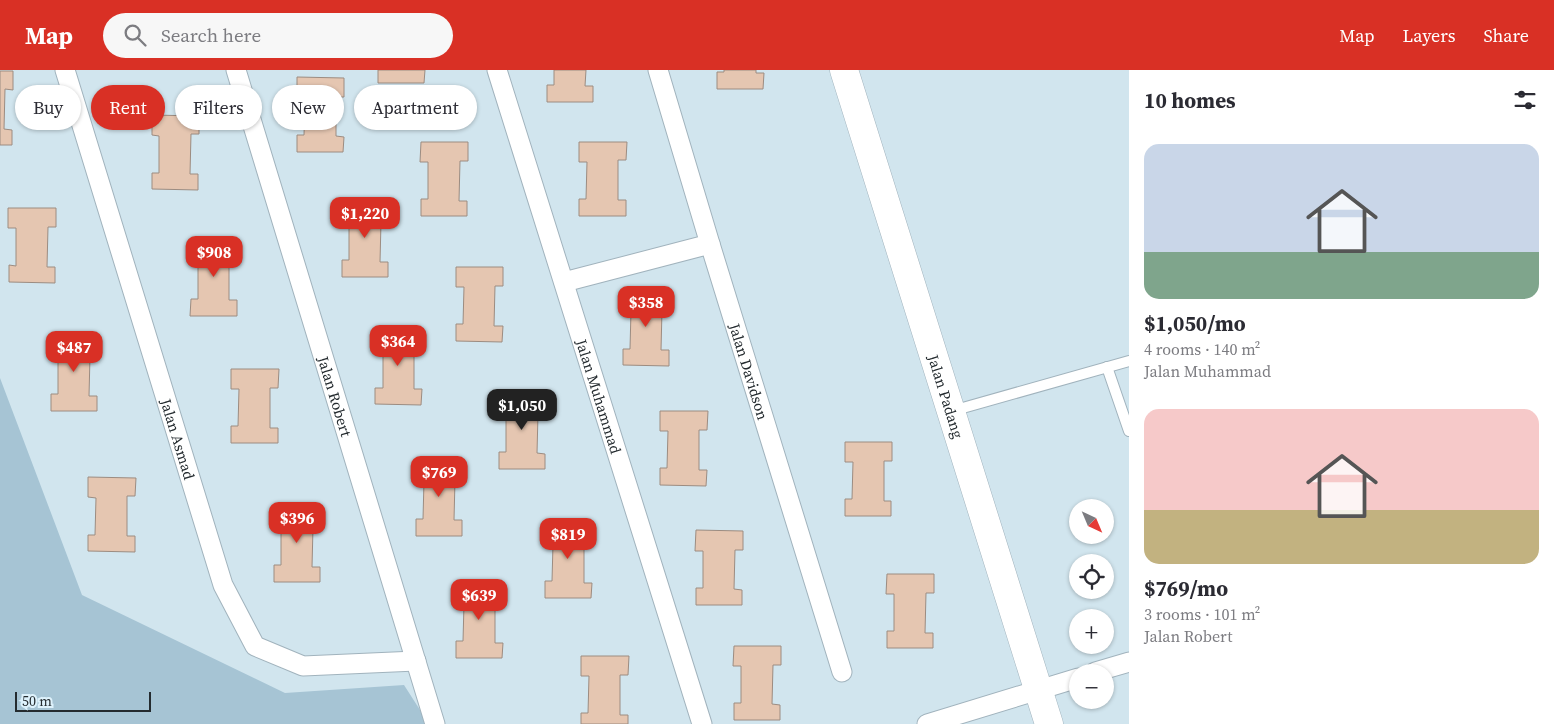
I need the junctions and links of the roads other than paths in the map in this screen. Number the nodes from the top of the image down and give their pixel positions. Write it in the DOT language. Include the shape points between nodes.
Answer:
graph roads {
  1 [pos="65,70"];
  2 [pos="236,70"];
  3 [pos="497,70"];
  4 [pos="658,70"];
  5 [pos="844,70"];
  6 [pos="710,244"];
  7 [pos="564,282"];
  8 [pos="1129,361"];
  9 [pos="1107,367"];
  10 [pos="951,411"];
  11 [pos="1129,430"];
  12 [pos="416,661"];
  13 [pos="1129,662"];
  14 [pos="1114,666"];
  15 [pos="842,672"];
  16 [pos="1069,681"];
  17 [pos="1038,690"];
  18 [pos="435,724"];
  19 [pos="702,724"];
  20 [pos="927,724"];
  21 [pos="1049,724"];
  1 -- 12 [label="street, Jalan Asmad" via="223,585 255,646 303,666"];
  2 -- 12 [label="street, Jalan Robert"];
  3 -- 7 [label="street, Jalan Muhammad"];
  4 -- 6 [label="street, Jalan Davidson"];
  5 -- 10 [label="street, Jalan Padang"];
  6 -- 7 [label="street"];
  6 -- 15 [label="street, Jalan Davidson"];
  7 -- 19 [label="street, Jalan Muhammad"];
  8 -- 9 [label="lane"];
  9 -- 10 [label="lane"];
  9 -- 11 [label="lane"];
  10 -- 17 [label="street, Jalan Padang"];
  12 -- 18 [label="street, Jalan Robert"];
  13 -- 14 [label="street"];
  16 -- 17 [label="street"];
  17 -- 20 [label="street"];
  17 -- 21 [label="street, Jalan Padang"];
}
